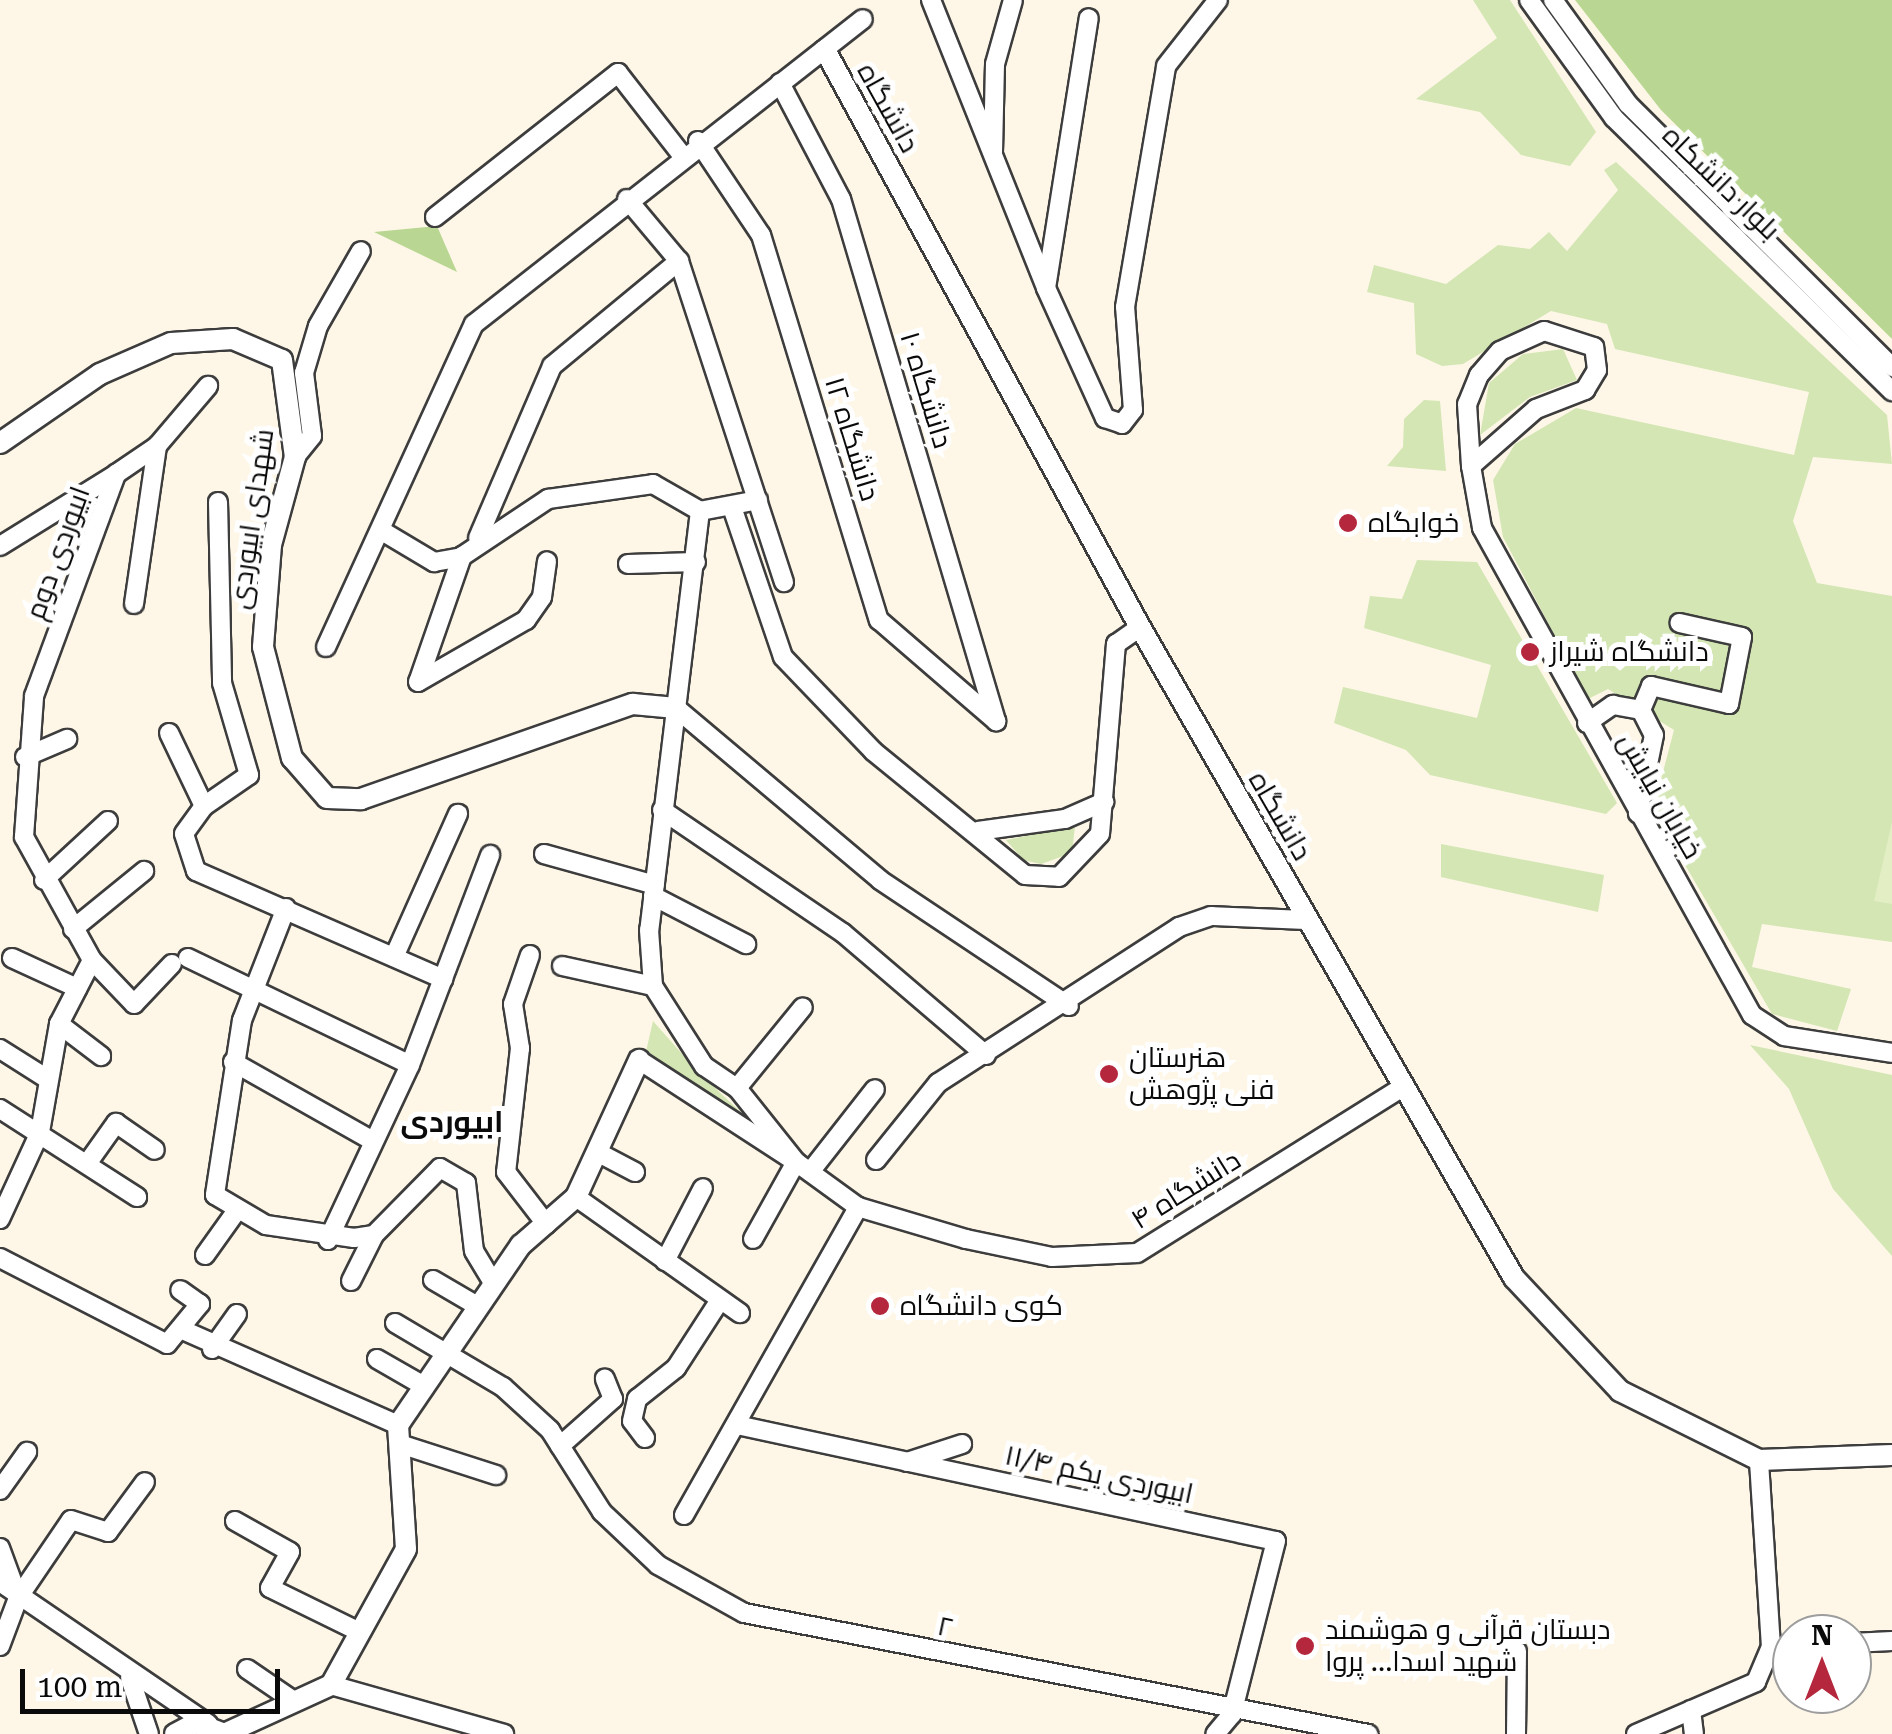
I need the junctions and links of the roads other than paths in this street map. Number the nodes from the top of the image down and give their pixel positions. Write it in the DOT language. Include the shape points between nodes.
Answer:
graph roads {
  1 [pos="930,0"];
  2 [pos="1013,0"];
  3 [pos="1218,0"];
  4 [pos="1530,0"];
  5 [pos="1553,0"];
  6 [pos="1089,18"];
  7 [pos="862,19"];
  8 [pos="825,50"];
  9 [pos="780,83"];
  10 [pos="698,140"];
  11 [pos="682,154"];
  12 [pos="993,164"];
  13 [pos="627,199"];
  14 [pos="435,216"];
  15 [pos="361,251"];
  16 [pos="679,261"];
  17 [pos="1046,288"];
  18 [pos="1892,367"];
  19 [pos="208,386"];
  20 [pos="1892,392"];
  21 [pos="0,443"];
  22 [pos="157,446"];
  23 [pos="296,457"];
  24 [pos="1470,466"];
  25 [pos="116,474"];
  26 [pos="758,500"];
  27 [pos="218,502"];
  28 [pos="732,508"];
  29 [pos="700,510"];
  30 [pos="382,531"];
  31 [pos="478,538"];
  32 [pos="0,546"];
  33 [pos="462,556"];
  34 [pos="547,561"];
  35 [pos="696,562"];
  36 [pos="628,564"];
  37 [pos="784,582"];
  38 [pos="134,604"];
  39 [pos="1680,623"];
  40 [pos="1140,627"];
  41 [pos="326,647"];
  42 [pos="676,708"];
  43 [pos="1641,710"];
  44 [pos="996,721"];
  45 [pos="1587,723"];
  46 [pos="169,733"];
  47 [pos="67,738"];
  48 [pos="25,757"];
  49 [pos="1104,802"];
  50 [pos="204,806"];
  51 [pos="662,810"];
  52 [pos="1638,813"];
  53 [pos="458,814"];
  54 [pos="108,821"];
  55 [pos="978,831"];
  56 [pos="544,854"];
  57 [pos="490,855"];
  58 [pos="144,870"];
  59 [pos="44,880"];
  60 [pos="654,891"];
  61 [pos="286,908"];
  62 [pos="1308,920"];
  63 [pos="74,929"];
  64 [pos="746,944"];
  65 [pos="530,955"];
  66 [pos="394,957"];
  67 [pos="12,958"];
  68 [pos="92,960"];
  69 [pos="562,966"];
  70 [pos="443,979"];
  71 [pos="653,986"];
  72 [pos="77,988"];
  73 [pos="252,988"];
  74 [pos="1070,1006"];
  75 [pos="802,1007"];
  76 [pos="59,1024"];
  77 [pos="0,1049"];
  78 [pos="986,1054"];
  79 [pos="1892,1054"];
  80 [pos="101,1056"];
  81 [pos="639,1060"];
  82 [pos="233,1062"];
  83 [pos="410,1064"];
  84 [pos="46,1078"];
  85 [pos="1404,1086"];
  86 [pos="736,1088"];
  87 [pos="875,1089"];
  88 [pos="0,1109"];
  89 [pos="40,1132"];
  90 [pos="373,1141"];
  91 [pos="155,1150"];
  92 [pos="597,1152"];
  93 [pos="876,1160"];
  94 [pos="89,1161"];
  95 [pos="803,1167"];
  96 [pos="635,1172"];
  97 [pos="703,1188"];
  98 [pos="137,1196"];
  99 [pos="576,1198"];
  100 [pos="858,1207"];
  101 [pos="235,1213"];
  102 [pos="0,1219"];
  103 [pos="546,1224"];
  104 [pos="374,1235"];
  105 [pos="754,1239"];
  106 [pos="328,1240"];
  107 [pos="205,1255"];
  108 [pos="0,1258"];
  109 [pos="665,1261"];
  110 [pos="433,1280"];
  111 [pos="351,1281"];
  112 [pos="494,1284"];
  113 [pos="180,1290"];
  114 [pos="720,1300"];
  115 [pos="479,1307"];
  116 [pos="740,1313"];
  117 [pos="236,1314"];
  118 [pos="395,1323"];
  119 [pos="185,1331"];
  120 [pos="212,1349"];
  121 [pos="447,1353"];
  122 [pos="377,1360"];
  123 [pos="605,1379"];
  124 [pos="424,1386"];
  125 [pos="737,1425"];
  126 [pos="400,1435"];
  127 [pos="645,1438"];
  128 [pos="962,1444"];
  129 [pos="560,1446"];
  130 [pos="26,1452"];
  131 [pos="1892,1455"];
  132 [pos="1760,1460"];
  133 [pos="906,1463"];
  134 [pos="496,1475"];
  135 [pos="145,1482"];
  136 [pos="0,1490"];
  137 [pos="684,1516"];
  138 [pos="235,1521"];
  139 [pos="0,1548"];
  140 [pos="0,1582"];
  141 [pos="18,1598"];
  142 [pos="360,1632"];
  143 [pos="0,1646"];
  144 [pos="1771,1646"];
  145 [pos="1517,1651"];
  146 [pos="247,1669"];
  147 [pos="130,1678"];
  148 [pos="331,1686"];
  149 [pos="291,1699"];
  150 [pos="1691,1710"];
  151 [pos="1232,1714"];
  152 [pos="219,1731"];
  153 [pos="150,1734"];
  154 [pos="176,1734"];
  155 [pos="504,1734"];
  156 [pos="1215,1734"];
  157 [pos="1368,1734"];
  158 [pos="1516,1734"];
  159 [pos="1636,1734"];
  160 [pos="1694,1734"];
  1 -- 12 [label="street"];
  2 -- 12 [label="street" via="995,64"];
  3 -- 17 [label="street" via="1166,66 1125,308 1133,410 1122,424 1105,418"];
  4 -- 20 [label="street, بلوار دانشکاه" via="1614,118"];
  5 -- 18 [label="street, بلوار دانشکاه" via="1628,104"];
  6 -- 17 [label="street"];
  7 -- 8 [label="street"];
  8 -- 9 [label="street, دانشگاه"];
  8 -- 40 [label="street, دانشگاه"];
  9 -- 10 [label="street, دانشگاه"];
  9 -- 44 [label="street, ۱۰ دانشگاه" via="841,199"];
  10 -- 11 [label="street, دانشگاه"];
  10 -- 44 [label="street, ۱۲ دانشگاه" via="761,235 879,620"];
  11 -- 13 [label="street, دانشگاه"];
  11 -- 14 [label="street" via="618,73"];
  12 -- 17 [label="street"];
  13 -- 16 [label="street"];
  13 -- 30 [label="street, دانشگاه" via="474,324"];
  15 -- 23 [label="street" via="304,373 312,436"];
  16 -- 26 [label="street"];
  16 -- 31 [label="street" via="552,366"];
  19 -- 22 [label="street, ابیوردی دوم"];
  21 -- 23 [label="street, شهدای ابیوردی" via="100,374 170,344 233,339 282,360"];
  22 -- 25 [label="street, ابیوردی دوم"];
  22 -- 38 [label="street"];
  23 -- 42 [label="street, شهدای ابیوردی" via="270,546 263,647 292,758 317,792 361,799 633,704"];
  24 -- 24 [label="street, خیابان نیایش" via="1536,408 1585,390 1597,370 1594,346 1544,331 1500,351 1467,404"];
  24 -- 45 [label="street, خیابان نیایش" via="1482,528"];
  25 -- 32 [label="street"];
  25 -- 48 [label="street, ابیوردی دوم" via="34,696"];
  26 -- 28 [label="street"];
  26 -- 37 [label="street"];
  27 -- 50 [label="street" via="222,683 250,775"];
  28 -- 29 [label="street"];
  28 -- 55 [label="street" via="783,657 872,751"];
  29 -- 31 [label="street" via="653,484 548,499"];
  29 -- 35 [label="street"];
  30 -- 33 [label="street" via="434,562"];
  30 -- 41 [label="street, دانشگاه"];
  31 -- 33 [label="street"];
  33 -- 34 [label="street" via="418,682 526,620 542,597"];
  35 -- 36 [label="street"];
  35 -- 42 [label="street"];
  39 -- 43 [label="street" via="1742,637 1729,704 1650,686"];
  40 -- 49 [label="street" via="1116,644"];
  40 -- 62 [label="street, دانشگاه"];
  42 -- 51 [label="street"];
  42 -- 74 [label="street" via="880,880"];
  43 -- 45 [label="street" via="1613,704"];
  43 -- 52 [label="street" via="1654,736"];
  45 -- 52 [label="street, خیابان نیایش"];
  46 -- 50 [label="street"];
  47 -- 48 [label="street"];
  48 -- 59 [label="street, ابیوردی دوم" via="24,837"];
  49 -- 55 [label="street" via="1065,819"];
  49 -- 55 [label="street" via="1100,834 1059,877 1025,875"];
  50 -- 61 [label="street" via="184,834 196,871"];
  51 -- 60 [label="street"];
  51 -- 78 [label="street" via="843,933"];
  52 -- 79 [label="street, خیابان نیایش" via="1760,1024"];
  53 -- 66 [label="street"];
  54 -- 59 [label="street"];
  56 -- 60 [label="street"];
  57 -- 70 [label="street"];
  58 -- 63 [label="street"];
  59 -- 63 [label="street, ابیوردی دوم"];
  60 -- 64 [label="street"];
  60 -- 71 [label="street"];
  61 -- 66 [label="street"];
  61 -- 73 [label="street"];
  62 -- 74 [label="street" via="1195,922"];
  62 -- 85 [label="street, دانشگاه"];
  63 -- 68 [label="street, ابیوردی دوم"];
  65 -- 103 [label="street" via="513,1004 520,1048 506,1172"];
  66 -- 70 [label="street"];
  67 -- 72 [label="street"];
  68 -- 72 [label="street"];
  68 -- 73 [label="street, ابیوردی دوم" via="134,1004 180,961"];
  69 -- 71 [label="street"];
  70 -- 83 [label="street"];
  71 -- 86 [label="street" via="704,1066"];
  72 -- 76 [label="street"];
  73 -- 82 [label="street"];
  73 -- 83 [label="street"];
  74 -- 78 [label="street"];
  75 -- 86 [label="street"];
  76 -- 80 [label="street"];
  76 -- 84 [label="street"];
  77 -- 84 [label="street"];
  78 -- 93 [label="street" via="938,1083"];
  81 -- 92 [label="street"];
  81 -- 95 [label="street"];
  82 -- 90 [label="street"];
  82 -- 101 [label="street" via="213,1171 215,1194"];
  83 -- 90 [label="street"];
  84 -- 89 [label="street"];
  85 -- 100 [label="street, ۴ دانشگاه" via="1138,1254 1052,1257"];
  85 -- 132 [label="street, دانشگاه" via="1514,1278 1568,1340 1620,1390"];
  86 -- 95 [label="street"];
  87 -- 95 [label="street"];
  88 -- 89 [label="street"];
  89 -- 94 [label="street"];
  89 -- 102 [label="street"];
  90 -- 106 [label="street"];
  91 -- 94 [label="street" via="116,1122"];
  92 -- 96 [label="street"];
  92 -- 99 [label="street"];
  94 -- 98 [label="street"];
  95 -- 100 [label="street"];
  95 -- 105 [label="street"];
  97 -- 109 [label="street"];
  99 -- 103 [label="street"];
  99 -- 109 [label="street"];
  100 -- 125 [label="street"];
  101 -- 106 [label="street"];
  101 -- 107 [label="street"];
  103 -- 112 [label="street"];
  104 -- 106 [label="street"];
  104 -- 111 [label="street"];
  104 -- 112 [label="street" via="440,1168 466,1183 474,1251"];
  108 -- 119 [label="street" via="167,1344"];
  109 -- 114 [label="street"];
  110 -- 115 [label="street"];
  112 -- 115 [label="street"];
  113 -- 119 [label="street" via="200,1304"];
  114 -- 116 [label="street"];
  114 -- 127 [label="street" via="676,1368 637,1399 632,1421"];
  115 -- 121 [label="street"];
  117 -- 120 [label="street"];
  118 -- 121 [label="street, ۲"];
  119 -- 120 [label="street"];
  120 -- 126 [label="street" via="301,1372"];
  121 -- 124 [label="street"];
  121 -- 129 [label="street, ۲" via="503,1387"];
  122 -- 124 [label="street"];
  123 -- 129 [label="street" via="613,1399"];
  124 -- 126 [label="street"];
  125 -- 133 [label="street, ۱۱/۴ ابیوردی یکم"];
  125 -- 137 [label="street"];
  126 -- 134 [label="street"];
  126 -- 142 [label="street" via="406,1549"];
  128 -- 133 [label="street"];
  129 -- 151 [label="street, ۲" via="602,1512 658,1565 744,1614"];
  130 -- 136 [label="street"];
  131 -- 132 [label="street, دانشگاه"];
  132 -- 144 [label="street"];
  133 -- 151 [label="street, ۱۱/۴ ابیوردی یکم" via="1276,1541"];
  135 -- 141 [label="street" via="108,1532 71,1520"];
  138 -- 142 [label="street" via="290,1552 270,1588"];
  139 -- 141 [label="street"];
  140 -- 141 [label="street"];
  141 -- 143 [label="street"];
  141 -- 147 [label="street"];
  142 -- 148 [label="street"];
  144 -- 150 [label="street" via="1748,1691"];
  145 -- 158 [label="street"];
  146 -- 149 [label="street"];
  147 -- 152 [label="street"];
  147 -- 153 [label="street"];
  148 -- 149 [label="street"];
  148 -- 155 [label="street"];
  149 -- 152 [label="street"];
  150 -- 159 [label="street"];
  150 -- 160 [label="street"];
  151 -- 156 [label="street"];
  151 -- 157 [label="street, ۲"];
  152 -- 154 [label="street"];
}
